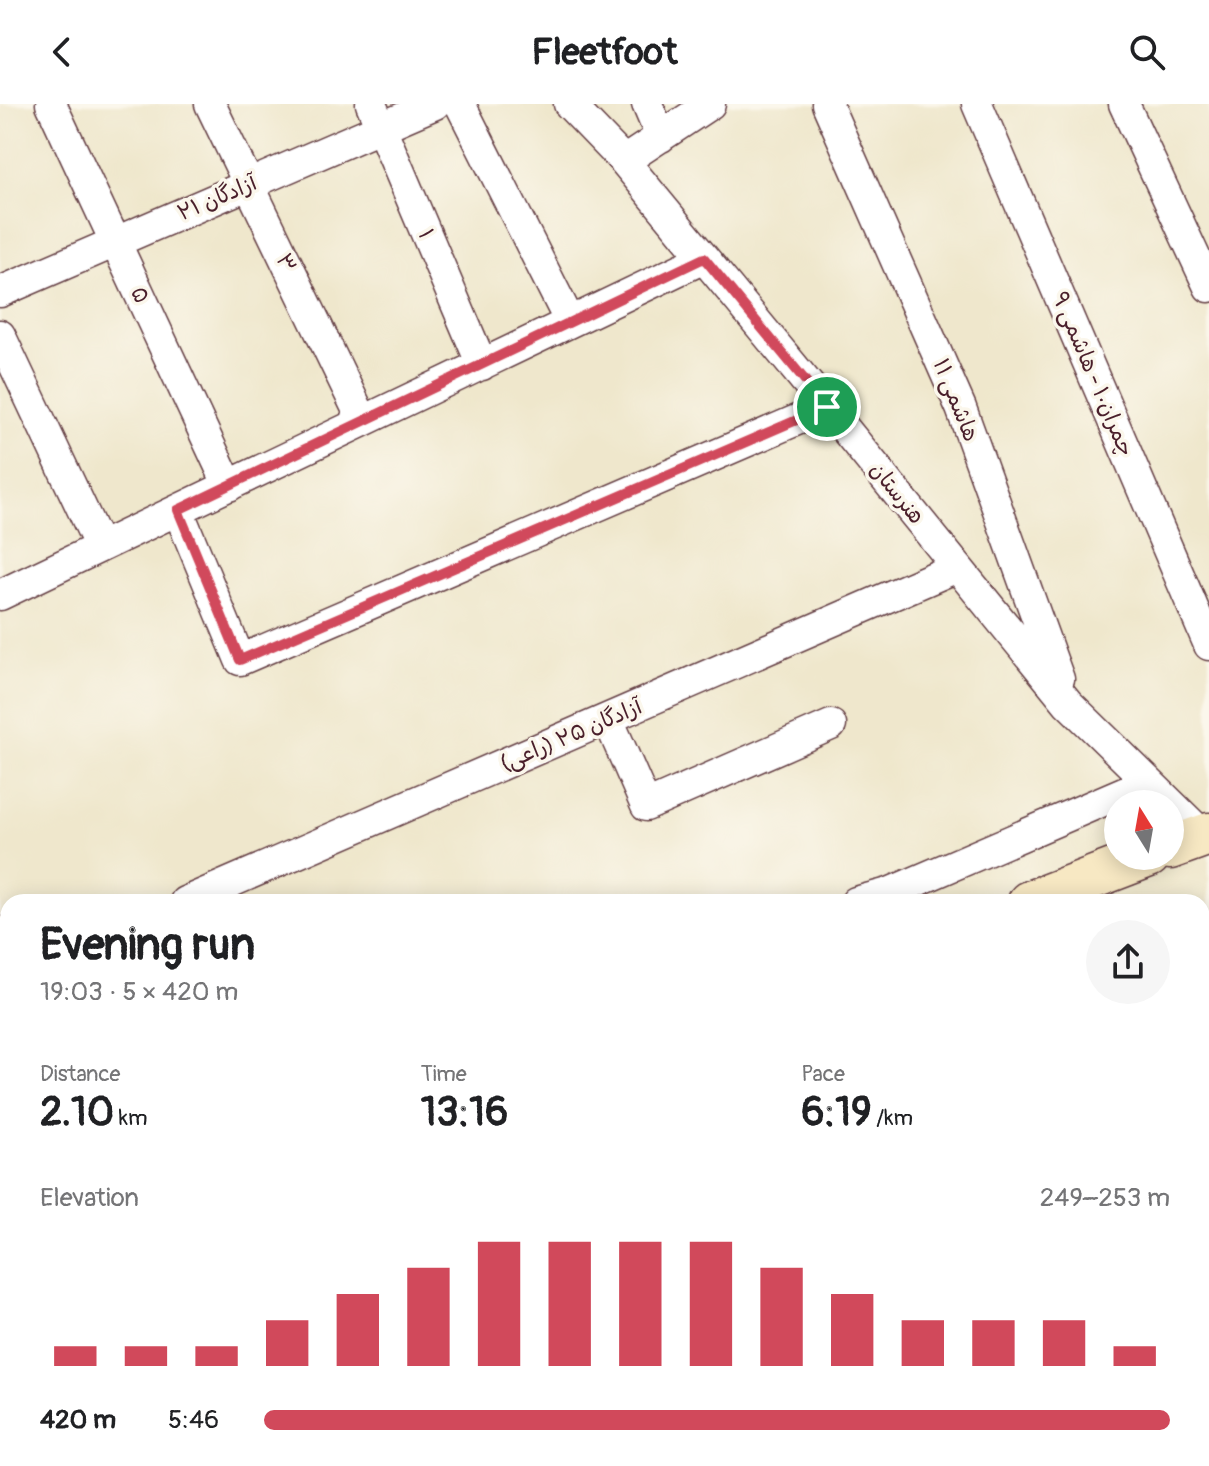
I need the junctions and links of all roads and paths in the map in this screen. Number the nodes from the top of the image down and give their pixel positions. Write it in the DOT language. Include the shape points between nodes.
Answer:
graph roads {
  1 [pos="51,104"];
  2 [pos="210,104"];
  3 [pos="435,104"];
  4 [pos="460,104"];
  5 [pos="569,104"];
  6 [pos="647,104"];
  7 [pos="710,104"];
  8 [pos="827,104"];
  9 [pos="977,104"];
  10 [pos="1124,104"];
  11 [pos="376,116"];
  12 [pos="661,137"];
  13 [pos="624,161"];
  14 [pos="248,184"];
  15 [pos="115,242"];
  16 [pos="704,258"];
  17 [pos="1209,287"];
  18 [pos="0,292"];
  19 [pos="570,322"];
  20 [pos="0,335"];
  21 [pos="482,365"];
  22 [pos="827,407"];
  23 [pos="363,421"];
  24 [pos="229,486"];
  25 [pos="178,510"];
  26 [pos="100,547"];
  27 [pos="957,567"];
  28 [pos="1,593"];
  29 [pos="1209,645"];
  30 [pos="1068,703"];
  31 [pos="608,719"];
  32 [pos="831,725"];
  33 [pos="1147,782"];
  34 [pos="1194,839"];
  35 [pos="1112,870"];
  36 [pos="203,894"];
  37 [pos="885,894"];
  38 [pos="1050,894"];
  1 -- 15 [label="street, ۵"];
  2 -- 14 [label="street, ۳"];
  3 -- 11 [label="street, آزادگان ۲۱"];
  4 -- 19 [label="street"];
  5 -- 13 [label="street, هنرستان"];
  6 -- 12 [label="street"];
  7 -- 12 [label="street"];
  8 -- 30 [label="street, هاشمی ۱۱" via="961,408"];
  9 -- 29 [label="street, چمران۱۰ - هاشمی ۹"];
  10 -- 17 [label="street"];
  11 -- 14 [label="street, آزادگان ۲۱"];
  11 -- 21 [label="street, ۱"];
  12 -- 13 [label="street"];
  13 -- 16 [label="street, هنرستان"];
  14 -- 15 [label="street, آزادگان ۲۱"];
  14 -- 23 [label="street, ۳"];
  15 -- 18 [label="street, آزادگان ۲۱"];
  15 -- 24 [label="street, ۵"];
  16 -- 19 [label="street"];
  16 -- 22 [label="street, هنرستان"];
  19 -- 21 [label="street"];
  20 -- 26 [label="street"];
  21 -- 23 [label="street"];
  22 -- 25 [label="street" via="240,660"];
  22 -- 27 [label="street, هنرستان"];
  23 -- 24 [label="street"];
  24 -- 25 [label="street"];
  25 -- 26 [label="street"];
  26 -- 28 [label="street"];
  27 -- 30 [label="street, هنرستان"];
  27 -- 31 [label="street, آزادگان ۲۵ (راعی)"];
  30 -- 33 [label="street, هنرستان"];
  31 -- 32 [label="street" via="646,806"];
  31 -- 36 [label="street, آزادگان ۲۵ (راعی)"];
  33 -- 34 [label="street, هنرستان"];
  33 -- 37 [label="street"];
  35 -- 38 [label="street"];
}
